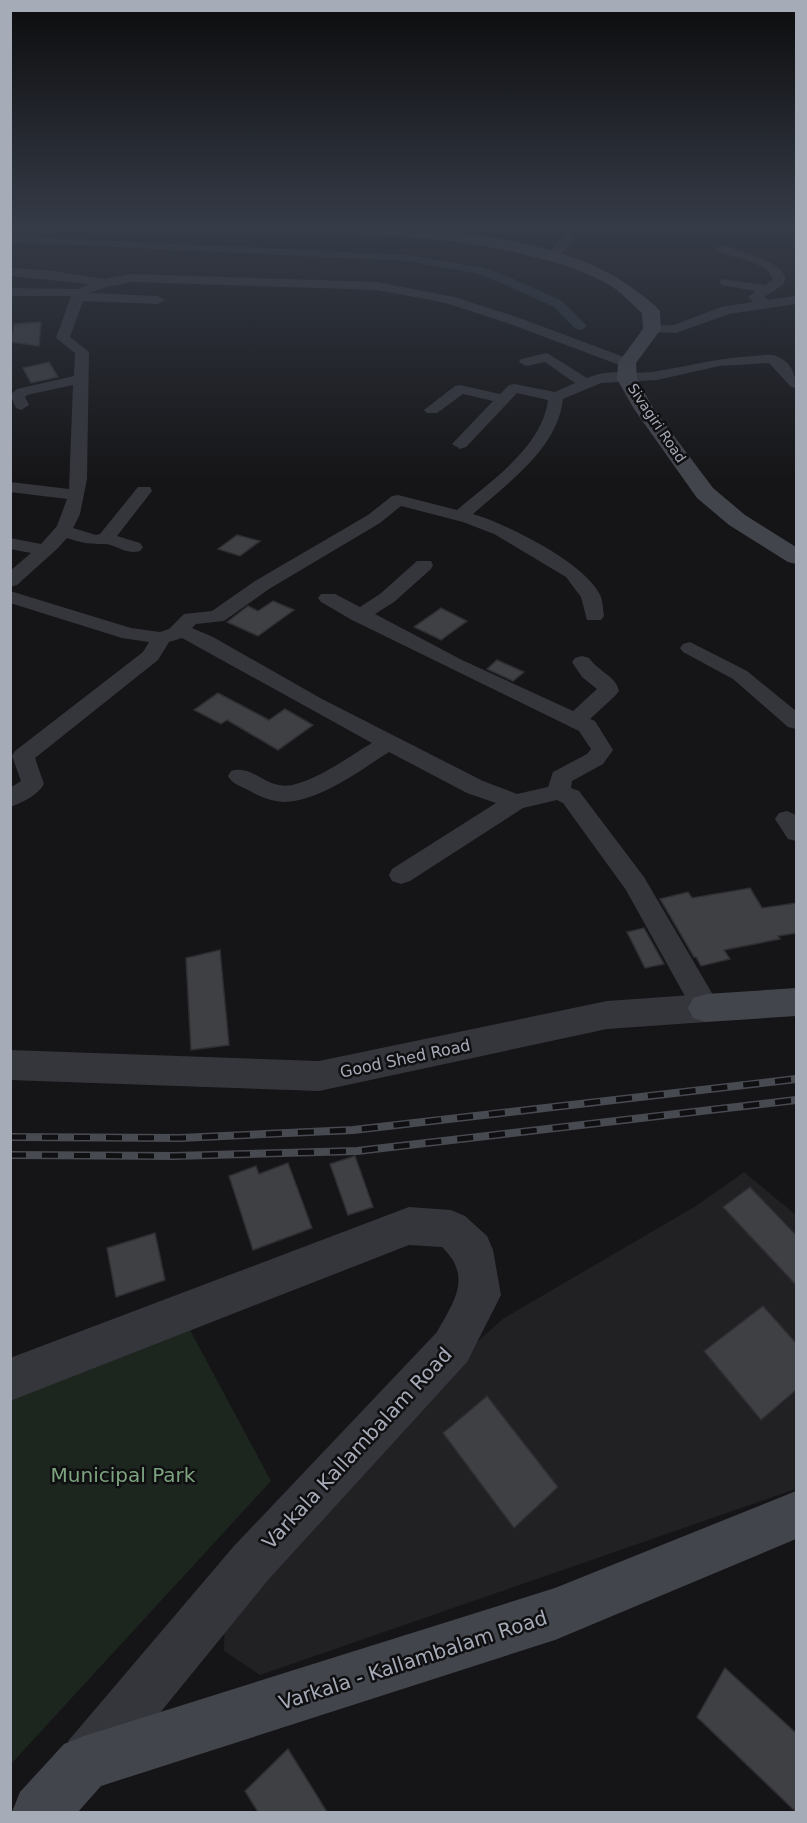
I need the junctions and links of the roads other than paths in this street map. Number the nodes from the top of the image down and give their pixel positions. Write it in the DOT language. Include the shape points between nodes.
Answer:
graph roads {
  1 [pos="73,311"];
  2 [pos="483,311"];
  3 [pos="651,311"];
  4 [pos="723,311"];
  5 [pos="652,329"];
  6 [pos="796,357"];
  7 [pos="774,360"];
  8 [pos="526,362"];
  9 [pos="627,372"];
  10 [pos="82,379"];
  11 [pos="584,383"];
  12 [pos="796,384"];
  13 [pos="556,397"];
  14 [pos="501,399"];
  15 [pos="21,405"];
  16 [pos="432,410"];
  17 [pos="460,444"];
  18 [pos="10,487"];
  19 [pos="144,491"];
  20 [pos="76,495"];
  21 [pos="460,516"];
  22 [pos="61,530"];
  23 [pos="106,538"];
  24 [pos="10,543"];
  25 [pos="134,547"];
  26 [pos="44,550"];
  27 [pos="796,557"];
  28 [pos="424,565"];
  29 [pos="10,580"];
  30 [pos="10,597"];
  31 [pos="328,598"];
  32 [pos="359,616"];
  33 [pos="594,616"];
  34 [pos="168,636"];
  35 [pos="690,648"];
  36 [pos="582,662"];
  37 [pos="576,720"];
  38 [pos="796,722"];
  39 [pos="388,744"];
  40 [pos="239,776"];
  41 [pos="559,792"];
  42 [pos="10,799"];
  43 [pos="516,802"];
  44 [pos="401,875"];
  45 [pos="796,1002"];
  46 [pos="706,1008"];
  47 [pos="10,1065"];
  48 [pos="10,1380"];
  49 [pos="796,1515"];
  50 [pos="84,1764"];
  51 [pos="40,1812"];
  1 -- 10 [label="street" via="63,338 81,350"];
  2 -- 9 [label="street" via="520,323"];
  3 -- 5 [label="main road"];
  4 -- 5 [label="street" via="676,329"];
  5 -- 9 [label="main road, Sivagiri Road"];
  6 -- 7 [label="street"];
  7 -- 9 [label="street" via="719,362 657,376"];
  7 -- 12 [label="street"];
  8 -- 11 [label="street" via="548,357"];
  9 -- 11 [label="street"];
  9 -- 27 [label="main road, Sivagiri Road" via="644,409 705,493 737,520"];
  10 -- 15 [label="street" via="22,392 17,396"];
  10 -- 20 [label="street" via="82,450"];
  11 -- 13 [label="street"];
  13 -- 14 [label="street" via="518,387"];
  13 -- 21 [label="street" via="557,406 549,427 538,441"];
  14 -- 16 [label="street" via="460,389"];
  14 -- 17 [label="street"];
  18 -- 20 [label="street"];
  19 -- 23 [label="street"];
  20 -- 22 [label="street" via="76,504"];
  21 -- 33 [label="street" via="500,530 573,573 591,597"];
  21 -- 34 [label="street" via="398,500 375,519 262,585 217,617 191,618"];
  22 -- 23 [label="street" via="96,541"];
  22 -- 26 [label="street"];
  23 -- 25 [label="street"];
  24 -- 26 [label="street"];
  26 -- 29 [label="street"];
  28 -- 32 [label="street" via="387,598"];
  30 -- 34 [label="street" via="129,634"];
  31 -- 32 [label="street"];
  32 -- 37 [label="street"];
  34 -- 39 [label="street" via="183,631 206,641"];
  34 -- 42 [label="street" via="151,656 24,756 33,784"];
  35 -- 38 [label="street" via="740,675"];
  36 -- 37 [label="street" via="589,673 607,684 608,691"];
  37 -- 41 [label="street" via="587,726 602,750 595,759 561,777"];
  39 -- 40 [label="street" via="342,771 288,794 274,793"];
  39 -- 43 [label="street" via="475,787"];
  41 -- 43 [label="street"];
  41 -- 46 [label="street" via="571,797 635,884"];
  43 -- 44 [label="street"];
  45 -- 46 [label="main road, Good Shed Road"];
  46 -- 47 [label="street, Good Shed Road" via="607,1015 320,1076"];
  48 -- 50 [label="street, Varkala Kallambalam Road" via="409,1226 451,1229 472,1250 480,1295 452,1347 251,1563"];
  49 -- 50 [label="main road, Varkala - Kallambalam Road" via="555,1614"];
  50 -- 51 [label="main road, Varkala - Kallambalam Road"];
}
